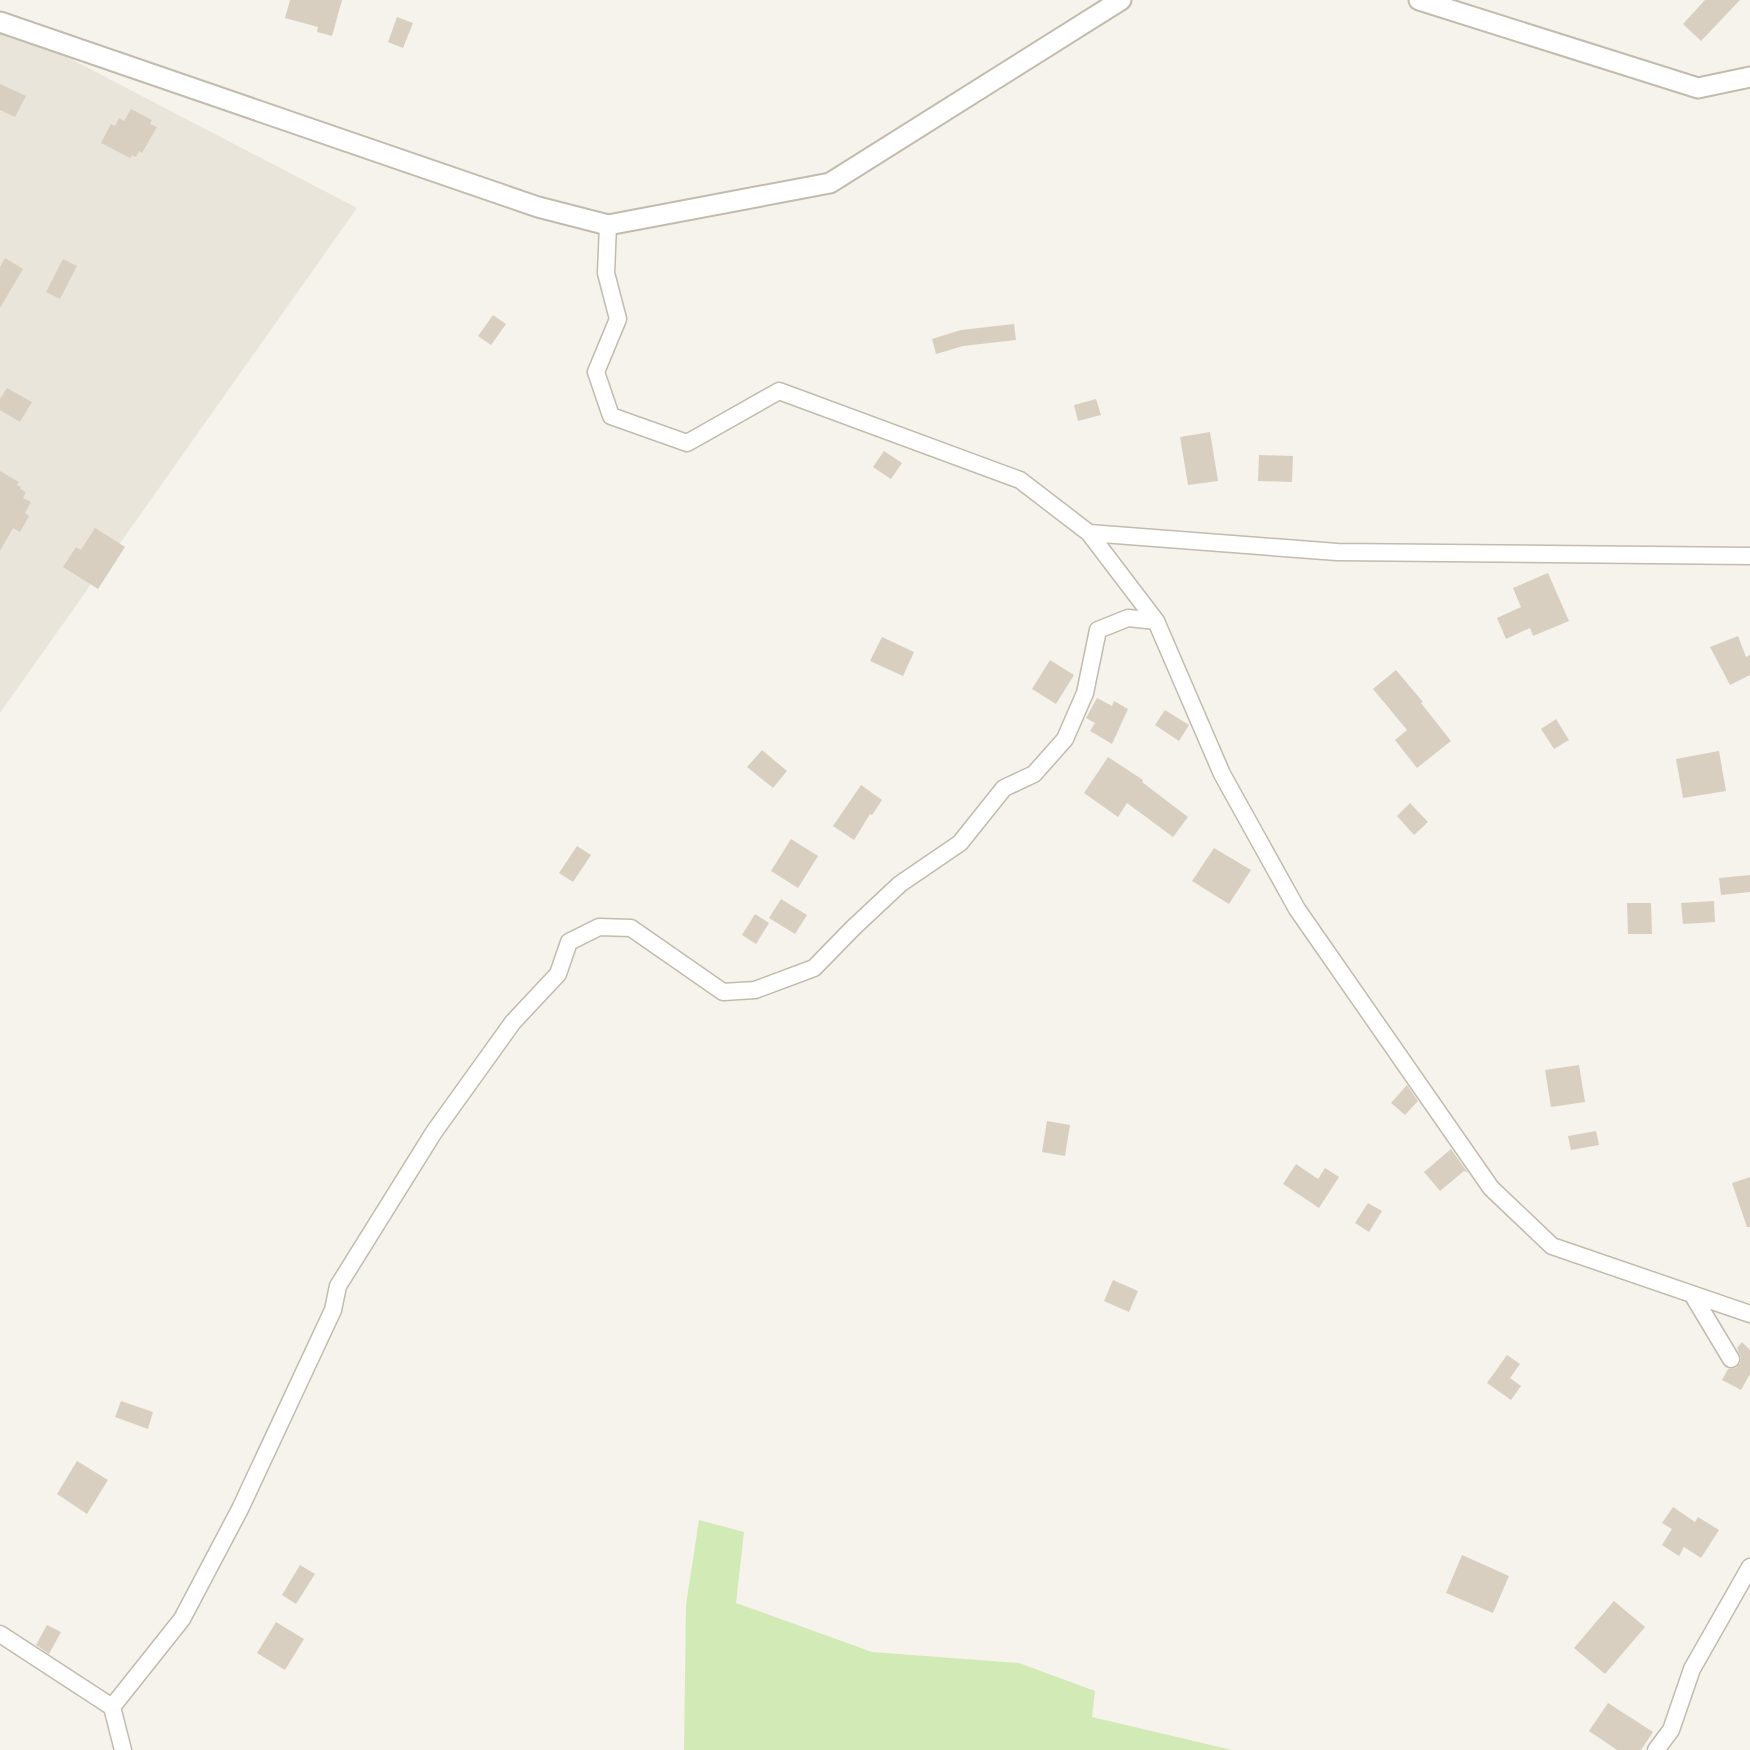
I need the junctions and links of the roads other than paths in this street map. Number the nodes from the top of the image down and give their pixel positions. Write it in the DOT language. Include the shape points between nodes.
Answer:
graph roads {
  1 [pos="1121,0"];
  2 [pos="1419,0"];
  3 [pos="0,22"];
  4 [pos="1750,77"];
  5 [pos="608,225"];
  6 [pos="1089,533"];
  7 [pos="1750,556"];
  8 [pos="1156,621"];
  9 [pos="1692,1294"];
  10 [pos="1750,1314"];
  11 [pos="1731,1359"];
  12 [pos="1750,1567"];
  13 [pos="0,1634"];
  14 [pos="112,1707"];
  15 [pos="123,1750"];
  16 [pos="1656,1750"];
  1 -- 5 [label="street" via="830,183"];
  2 -- 4 [label="street" via="1699,88"];
  3 -- 5 [label="street" via="538,207"];
  5 -- 6 [label="street" via="606,274 618,319 596,372 611,416 687,443 779,391 1020,480"];
  6 -- 7 [label="street" via="1337,552"];
  6 -- 8 [label="street"];
  8 -- 9 [label="street" via="1223,774 1297,909 1491,1188 1552,1246"];
  8 -- 14 [label="street" via="1128,618 1098,630 1085,693 1057,748 1034,774 1004,788 960,843 900,884 814,968 755,990 723,992 631,928 599,927 569,942 558,974 513,1022 434,1132 338,1286 333,1310 240,1510 181,1619"];
  9 -- 10 [label="street"];
  9 -- 11 [label="street"];
  12 -- 16 [label="street" via="1692,1669 1671,1730"];
  13 -- 14 [label="street"];
  14 -- 15 [label="street"];
}
